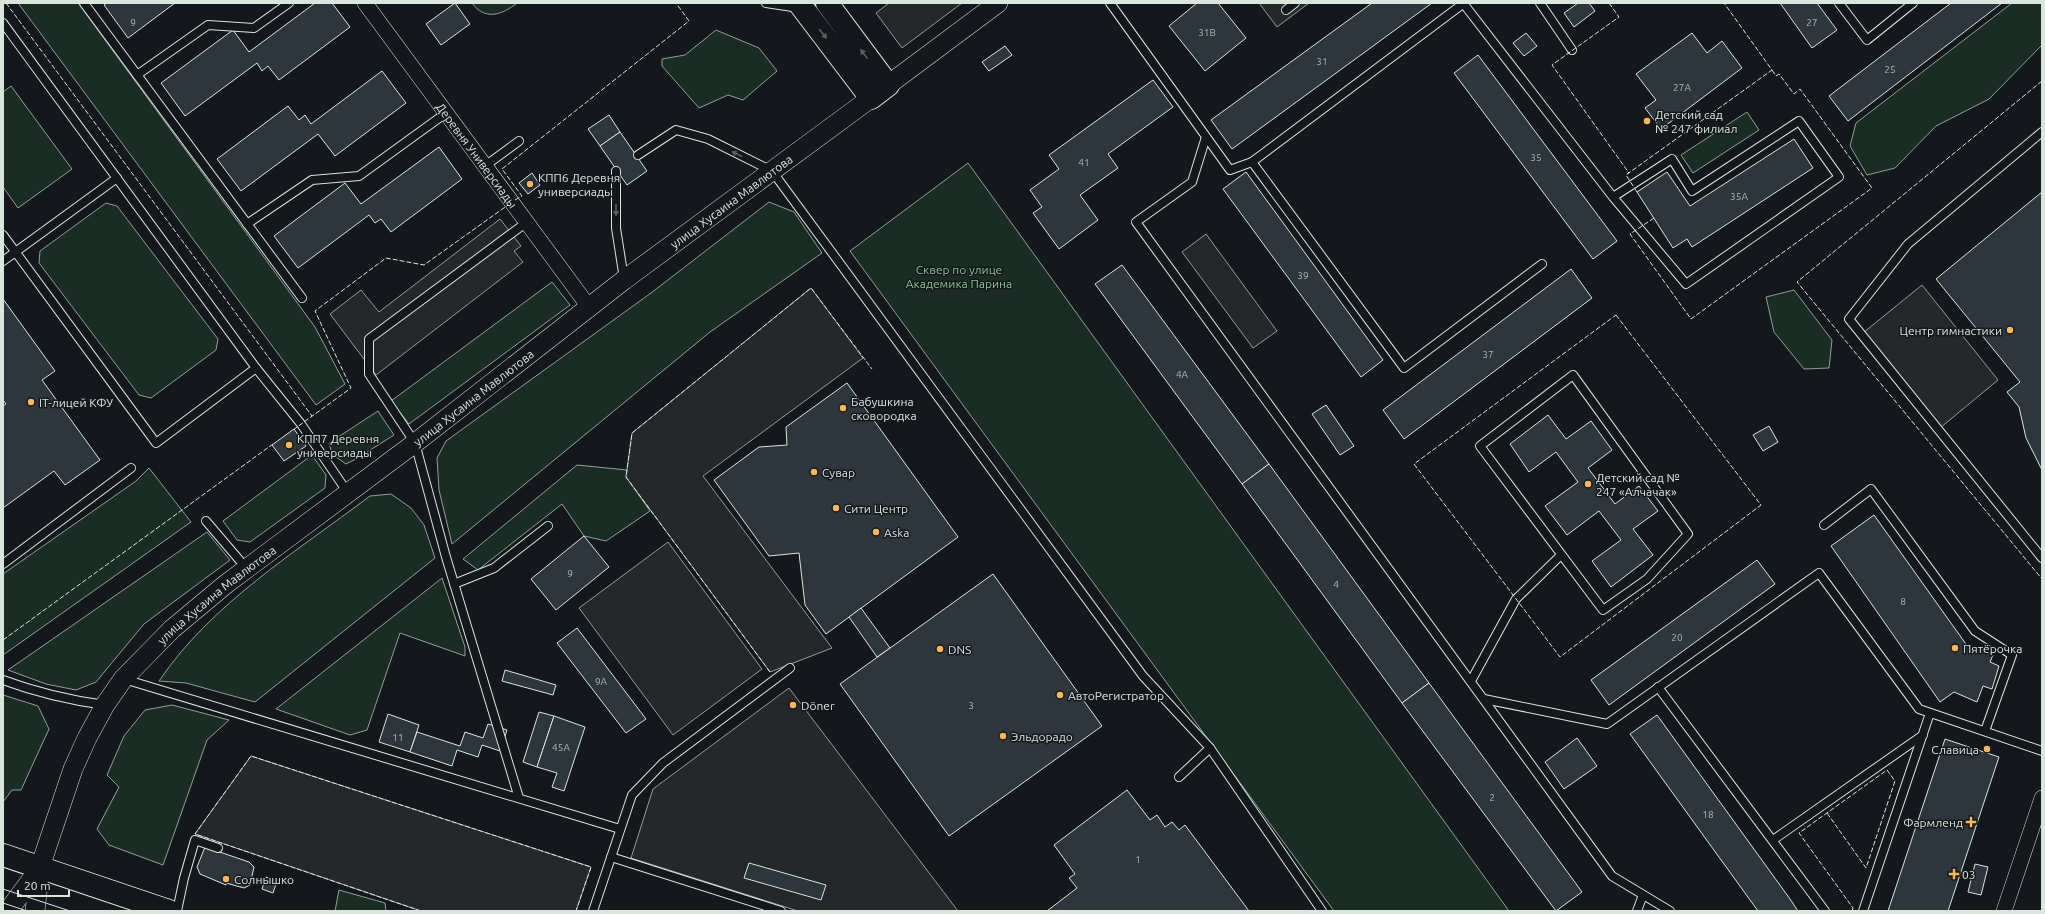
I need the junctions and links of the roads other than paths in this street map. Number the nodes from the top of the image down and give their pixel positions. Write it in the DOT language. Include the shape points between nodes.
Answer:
graph roads {
  1 [pos="84,3"];
  2 [pos="289,3"];
  3 [pos="365,3"];
  4 [pos="766,3"];
  5 [pos="827,3"];
  6 [pos="998,3"];
  7 [pos="1110,3"];
  8 [pos="1296,3"];
  9 [pos="1463,3"];
  10 [pos="1540,3"];
  11 [pos="1839,3"];
  12 [pos="1913,3"];
  13 [pos="801,6"];
  14 [pos="1286,10"];
  15 [pos="3,23"];
  16 [pos="1572,50"];
  17 [pos="138,75"];
  18 [pos="879,91"];
  19 [pos="446,113"];
  20 [pos="2042,132"];
  21 [pos="1206,137"];
  22 [pos="519,140"];
  23 [pos="638,155"];
  24 [pos="1252,162"];
  25 [pos="485,166"];
  26 [pos="616,171"];
  27 [pos="772,171"];
  28 [pos="118,178"];
  29 [pos="1613,197"];
  30 [pos="527,222"];
  31 [pos="247,224"];
  32 [pos="3,235"];
  33 [pos="15,252"];
  34 [pos="3,261"];
  35 [pos="1542,264"];
  36 [pos="624,280"];
  37 [pos="302,298"];
  38 [pos="589,307"];
  39 [pos="256,368"];
  40 [pos="415,443"];
  41 [pos="131,468"];
  42 [pos="348,492"];
  43 [pos="206,521"];
  44 [pos="1824,525"];
  45 [pos="548,526"];
  46 [pos="1561,555"];
  47 [pos="2042,558"];
  48 [pos="3,564"];
  49 [pos="247,569"];
  50 [pos="454,584"];
  51 [pos="790,668"];
  52 [pos="123,678"];
  53 [pos="3,680"];
  54 [pos="1471,681"];
  55 [pos="1658,687"];
  56 [pos="1484,700"];
  57 [pos="105,705"];
  58 [pos="1930,713"];
  59 [pos="1985,732"];
  60 [pos="1923,735"];
  61 [pos="1210,748"];
  62 [pos="2042,750"];
  63 [pos="1179,777"];
  64 [pos="519,798"];
  65 [pos="2042,798"];
  66 [pos="620,829"];
  67 [pos="1773,840"];
  68 [pos="218,848"];
  69 [pos="3,854"];
  70 [pos="611,857"];
  71 [pos="40,867"];
  72 [pos="1643,895"];
  73 [pos="768,909"];
  74 [pos="8,911"];
  75 [pos="35,911"];
  76 [pos="169,911"];
  77 [pos="177,911"];
  78 [pos="593,911"];
  79 [pos="781,911"];
  80 [pos="1322,911"];
  81 [pos="1637,911"];
  82 [pos="1670,911"];
  83 [pos="1825,911"];
  84 [pos="1863,911"];
  85 [pos="2004,911"];
  1 -- 17 [label="lane"];
  2 -- 17 [label="lane" via="254,28 208,25"];
  3 -- 19 [label="street, Деревня Универсиады"];
  4 -- 13 [label="lane"];
  18 -- 5 [label="main road, one-way"];
  6 -- 18 [label="street, улица Хусаина Мавлютова"];
  7 -- 21 [label="lane"];
  8 -- 14 [label="lane"];
  9 -- 24 [label="lane"];
  9 -- 29 [label="lane"];
  10 -- 16 [label="lane"];
  11 -- 12 [label="lane" via="1867,40"];
  13 -- 18 [label="main road, one-way"];
  15 -- 28 [label="lane"];
  17 -- 31 [label="lane"];
  18 -- 27 [label="street, улица Хусаина Мавлютова"];
  19 -- 25 [label="street, Деревня Универсиады"];
  19 -- 31 [label="lane" via="359,176 312,180"];
  20 -- 47 [label="lane" via="1908,244 1849,319"];
  21 -- 24 [label="lane" via="1230,170"];
  21 -- 54 [label="lane" via="1192,182 1136,222"];
  22 -- 25 [label="lane"];
  27 -- 23 [label="lane, one-way" via="708,139 676,130"];
  24 -- 35 [label="lane" via="1404,368"];
  25 -- 30 [label="street, Деревня Универсиады"];
  26 -- 36 [label="lane, one-way" via="616,228"];
  27 -- 36 [label="street, улица Хусаина Мавлютова"];
  27 -- 61 [label="lane" via="1143,676"];
  28 -- 33 [label="lane"];
  28 -- 39 [label="lane"];
  29 -- 29 [label="lane" via="1686,284 1839,177 1799,121 1692,191 1672,159"];
  30 -- 38 [label="street, Деревня Универсиады"];
  30 -- 40 [label="lane" via="368,339 369,374"];
  31 -- 37 [label="lane"];
  32 -- 33 [label="lane"];
  33 -- 34 [label="lane"];
  33 -- 39 [label="lane" via="156,443"];
  36 -- 38 [label="street, улица Хусаина Мавлютова"];
  38 -- 40 [label="street, улица Хусаина Мавлютова"];
  39 -- 42 [label="lane" via="301,424"];
  40 -- 42 [label="street, улица Хусаина Мавлютова"];
  40 -- 50 [label="lane"];
  41 -- 48 [label="lane"];
  42 -- 49 [label="street, улица Хусаина Мавлютова"];
  43 -- 49 [label="lane"];
  44 -- 59 [label="lane" via="1871,489 1974,631 2012,655"];
  45 -- 50 [label="lane" via="494,568"];
  46 -- 46 [label="lane" via="1480,446 1573,375 1688,534 1647,579 1603,610"];
  46 -- 54 [label="lane" via="1516,598"];
  49 -- 52 [label="street, улица Хусаина Мавлютова" via="172,629"];
  50 -- 64 [label="lane"];
  51 -- 66 [label="lane" via="663,762 632,795"];
  52 -- 57 [label="street, улица Хусаина Мавлютова"];
  52 -- 64 [label="lane"];
  53 -- 57 [label="lane" via="54,697"];
  54 -- 56 [label="lane"];
  55 -- 56 [label="lane" via="1607,724"];
  55 -- 58 [label="lane" via="1820,574 1919,709"];
  55 -- 67 [label="lane"];
  56 -- 72 [label="lane" via="1612,876"];
  57 -- 71 [label="street, улица Хусаина Мавлютова" via="72,769"];
  58 -- 59 [label="lane"];
  58 -- 60 [label="lane"];
  59 -- 62 [label="lane"];
  60 -- 67 [label="lane"];
  60 -- 84 [label="lane"];
  61 -- 63 [label="lane"];
  61 -- 80 [label="lane"];
  64 -- 66 [label="lane"];
  65 -- 85 [label="street"];
  66 -- 70 [label="lane"];
  67 -- 83 [label="lane"];
  68 -- 77 [label="lane" via="196,840"];
  69 -- 71 [label="main road"];
  70 -- 73 [label="lane"];
  70 -- 78 [label="lane"];
  71 -- 74 [label="street"];
  71 -- 75 [label="street"];
  71 -- 76 [label="main road"];
  72 -- 81 [label="lane"];
  72 -- 82 [label="lane"];
  73 -- 79 [label="lane"];
}
